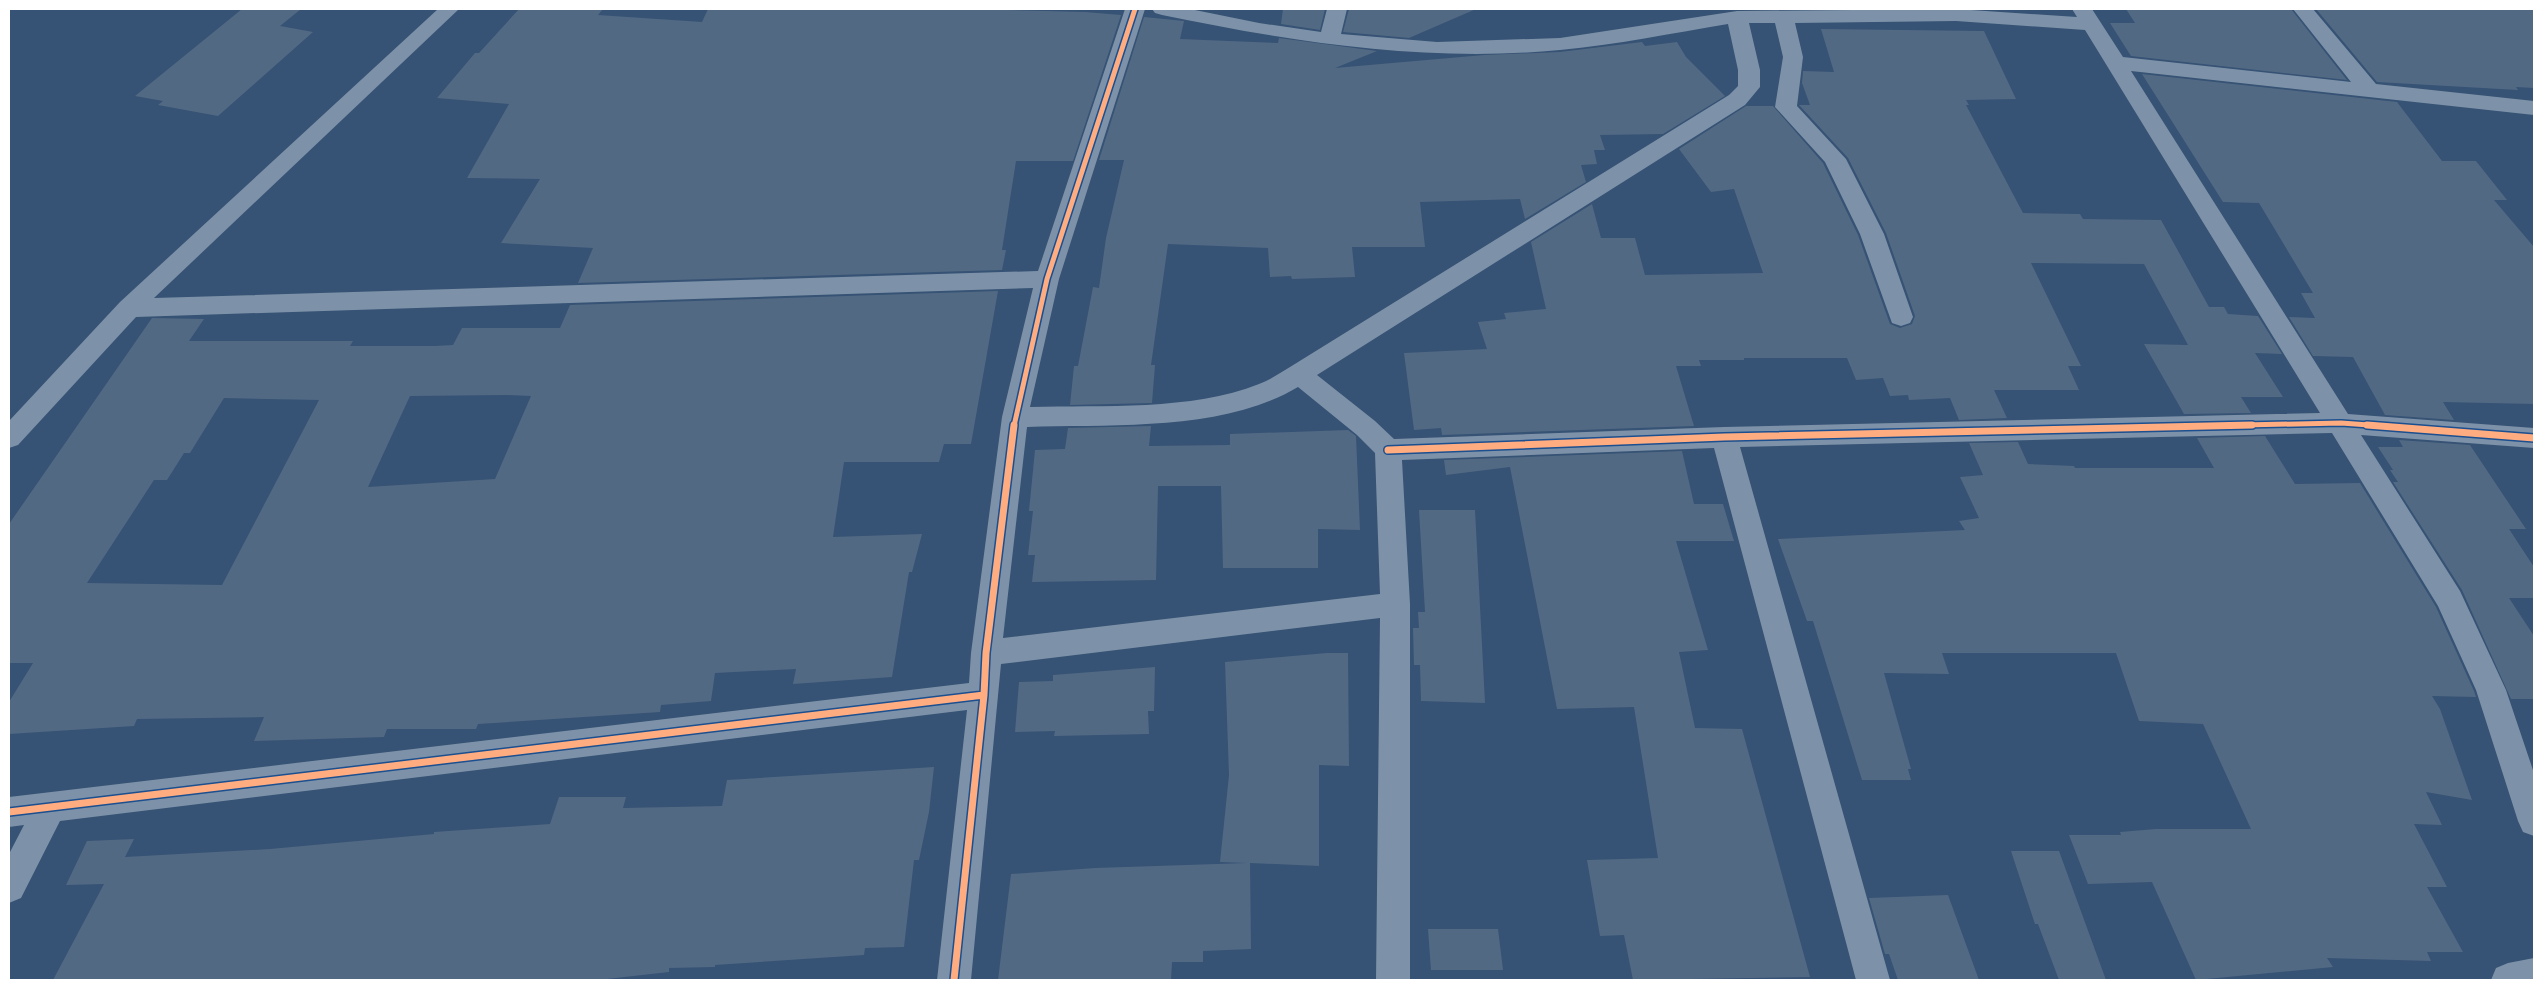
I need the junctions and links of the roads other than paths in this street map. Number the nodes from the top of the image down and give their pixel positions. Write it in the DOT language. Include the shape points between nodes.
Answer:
graph roads {
  1 [pos="449,9"];
  2 [pos="1135,9"];
  3 [pos="1162,9"];
  4 [pos="1337,9"];
  5 [pos="2303,9"];
  6 [pos="1954,12"];
  7 [pos="2087,16"];
  8 [pos="1737,17"];
  9 [pos="1784,17"];
  10 [pos="1330,39"];
  11 [pos="2116,63"];
  12 [pos="2369,90"];
  13 [pos="2534,108"];
  14 [pos="1047,279"];
  15 [pos="129,308"];
  16 [pos="1901,317"];
  17 [pos="1299,374"];
  18 [pos="1015,417"];
  19 [pos="2341,423"];
  20 [pos="1724,437"];
  21 [pos="9,438"];
  22 [pos="2534,438"];
  23 [pos="1388,450"];
  24 [pos="1395,604"];
  25 [pos="986,653"];
  26 [pos="984,695"];
  27 [pos="50,808"];
  28 [pos="9,812"];
  29 [pos="2534,821"];
  30 [pos="9,887"];
  31 [pos="2534,976"];
  32 [pos="954,980"];
  33 [pos="1393,980"];
  34 [pos="1873,980"];
  35 [pos="2508,980"];
  1 -- 15 [label="street"];
  2 -- 14 [label="street"];
  3 -- 10 [label="street" via="1259,29"];
  4 -- 10 [label="street"];
  5 -- 12 [label="street"];
  6 -- 7 [label="street"];
  6 -- 9 [label="street"];
  7 -- 11 [label="street"];
  8 -- 9 [label="street"];
  8 -- 10 [label="street" via="1560,44 1437,48"];
  8 -- 17 [label="street" via="1749,70 1749,87 1737,100"];
  9 -- 16 [label="street" via="1793,57 1786,107 1835,159 1872,234"];
  11 -- 12 [label="street"];
  11 -- 19 [label="street"];
  12 -- 13 [label="street"];
  14 -- 15 [label="street"];
  14 -- 18 [label="street"];
  15 -- 21 [label="street"];
  17 -- 18 [label="street" via="1266,392 1221,404 1156,412"];
  17 -- 23 [label="street"];
  18 -- 25 [label="street"];
  19 -- 20 [label="street"];
  19 -- 22 [label="street"];
  19 -- 29 [label="street" via="2450,600 2491,690"];
  20 -- 23 [label="street"];
  20 -- 34 [label="street"];
  23 -- 24 [label="street"];
  24 -- 25 [label="street"];
  24 -- 33 [label="street"];
  25 -- 26 [label="street"];
  26 -- 27 [label="street"];
  26 -- 32 [label="street"];
  27 -- 28 [label="street"];
  27 -- 30 [label="street"];
  31 -- 35 [label="street"];
}
